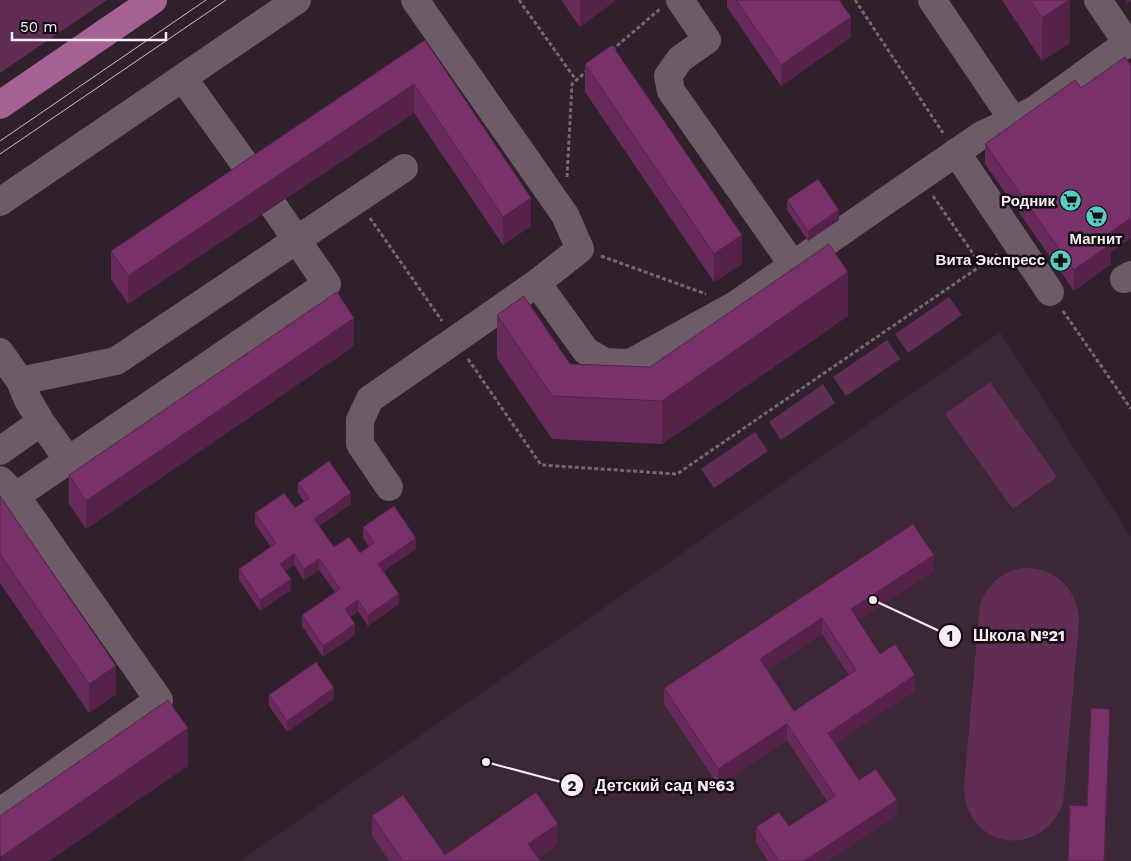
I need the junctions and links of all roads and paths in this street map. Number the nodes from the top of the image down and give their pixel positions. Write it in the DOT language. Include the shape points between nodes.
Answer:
graph roads {
  1 [pos="153,0"];
  2 [pos="298,0"];
  3 [pos="415,0"];
  4 [pos="519,0"];
  5 [pos="854,0"];
  6 [pos="932,0"];
  7 [pos="1098,0"];
  8 [pos="671,3"];
  9 [pos="1129,42"];
  10 [pos="605,56"];
  11 [pos="590,68"];
  12 [pos="183,78"];
  13 [pos="576,80"];
  14 [pos="0,106"];
  15 [pos="1013,120"];
  16 [pos="956,152"];
  17 [pos="404,168"];
  18 [pos="920,177"];
  19 [pos="257,182"];
  20 [pos="0,202"];
  21 [pos="274,207"];
  22 [pos="565,214"];
  23 [pos="296,240"];
  24 [pos="580,248"];
  25 [pos="792,264"];
  26 [pos="981,265"];
  27 [pos="538,283"];
  28 [pos="1050,292"];
  29 [pos="735,305"];
  30 [pos="0,352"];
  31 [pos="20,380"];
  32 [pos="1131,409"];
  33 [pos="41,422"];
  34 [pos="0,451"];
  35 [pos="68,460"];
  36 [pos="8,488"];
  37 [pos="389,488"];
  38 [pos="0,812"];
  1 -- 14 [label="main road"];
  2 -- 12 [label="lane"];
  3 -- 22 [label="lane"];
  4 -- 13 [label="path"];
  5 -- 16 [label="path"];
  6 -- 15 [label="lane"];
  7 -- 9 [label="lane"];
  8 -- 10 [label="path"];
  8 -- 25 [label="lane" via="707,40 680,59 668,76 670,91"];
  9 -- 15 [label="lane" via="1033,111"];
  11 -- 13 [label="path"];
  12 -- 19 [label="lane"];
  12 -- 20 [label="lane"];
  13 -- 22 [label="path" via="572,84"];
  15 -- 16 [label="lane"];
  16 -- 18 [label="lane"];
  16 -- 28 [label="lane"];
  17 -- 23 [label="lane"];
  18 -- 25 [label="lane"];
  18 -- 26 [label="path"];
  21 -- 23 [label="lane"];
  22 -- 24 [label="lane"];
  23 -- 31 [label="lane" via="116,361"];
  23 -- 35 [label="lane" via="327,284"];
  24 -- 27 [label="lane"];
  24 -- 29 [label="path"];
  25 -- 29 [label="lane"];
  27 -- 29 [label="lane" via="586,351 605,362 630,363"];
  27 -- 37 [label="lane" via="370,399 360,420 360,444"];
  28 -- 32 [label="path"];
  30 -- 31 [label="lane"];
  31 -- 33 [label="lane"];
  33 -- 34 [label="lane"];
  33 -- 35 [label="lane"];
  35 -- 36 [label="lane"];
  36 -- 38 [label="lane" via="159,700"];
}
